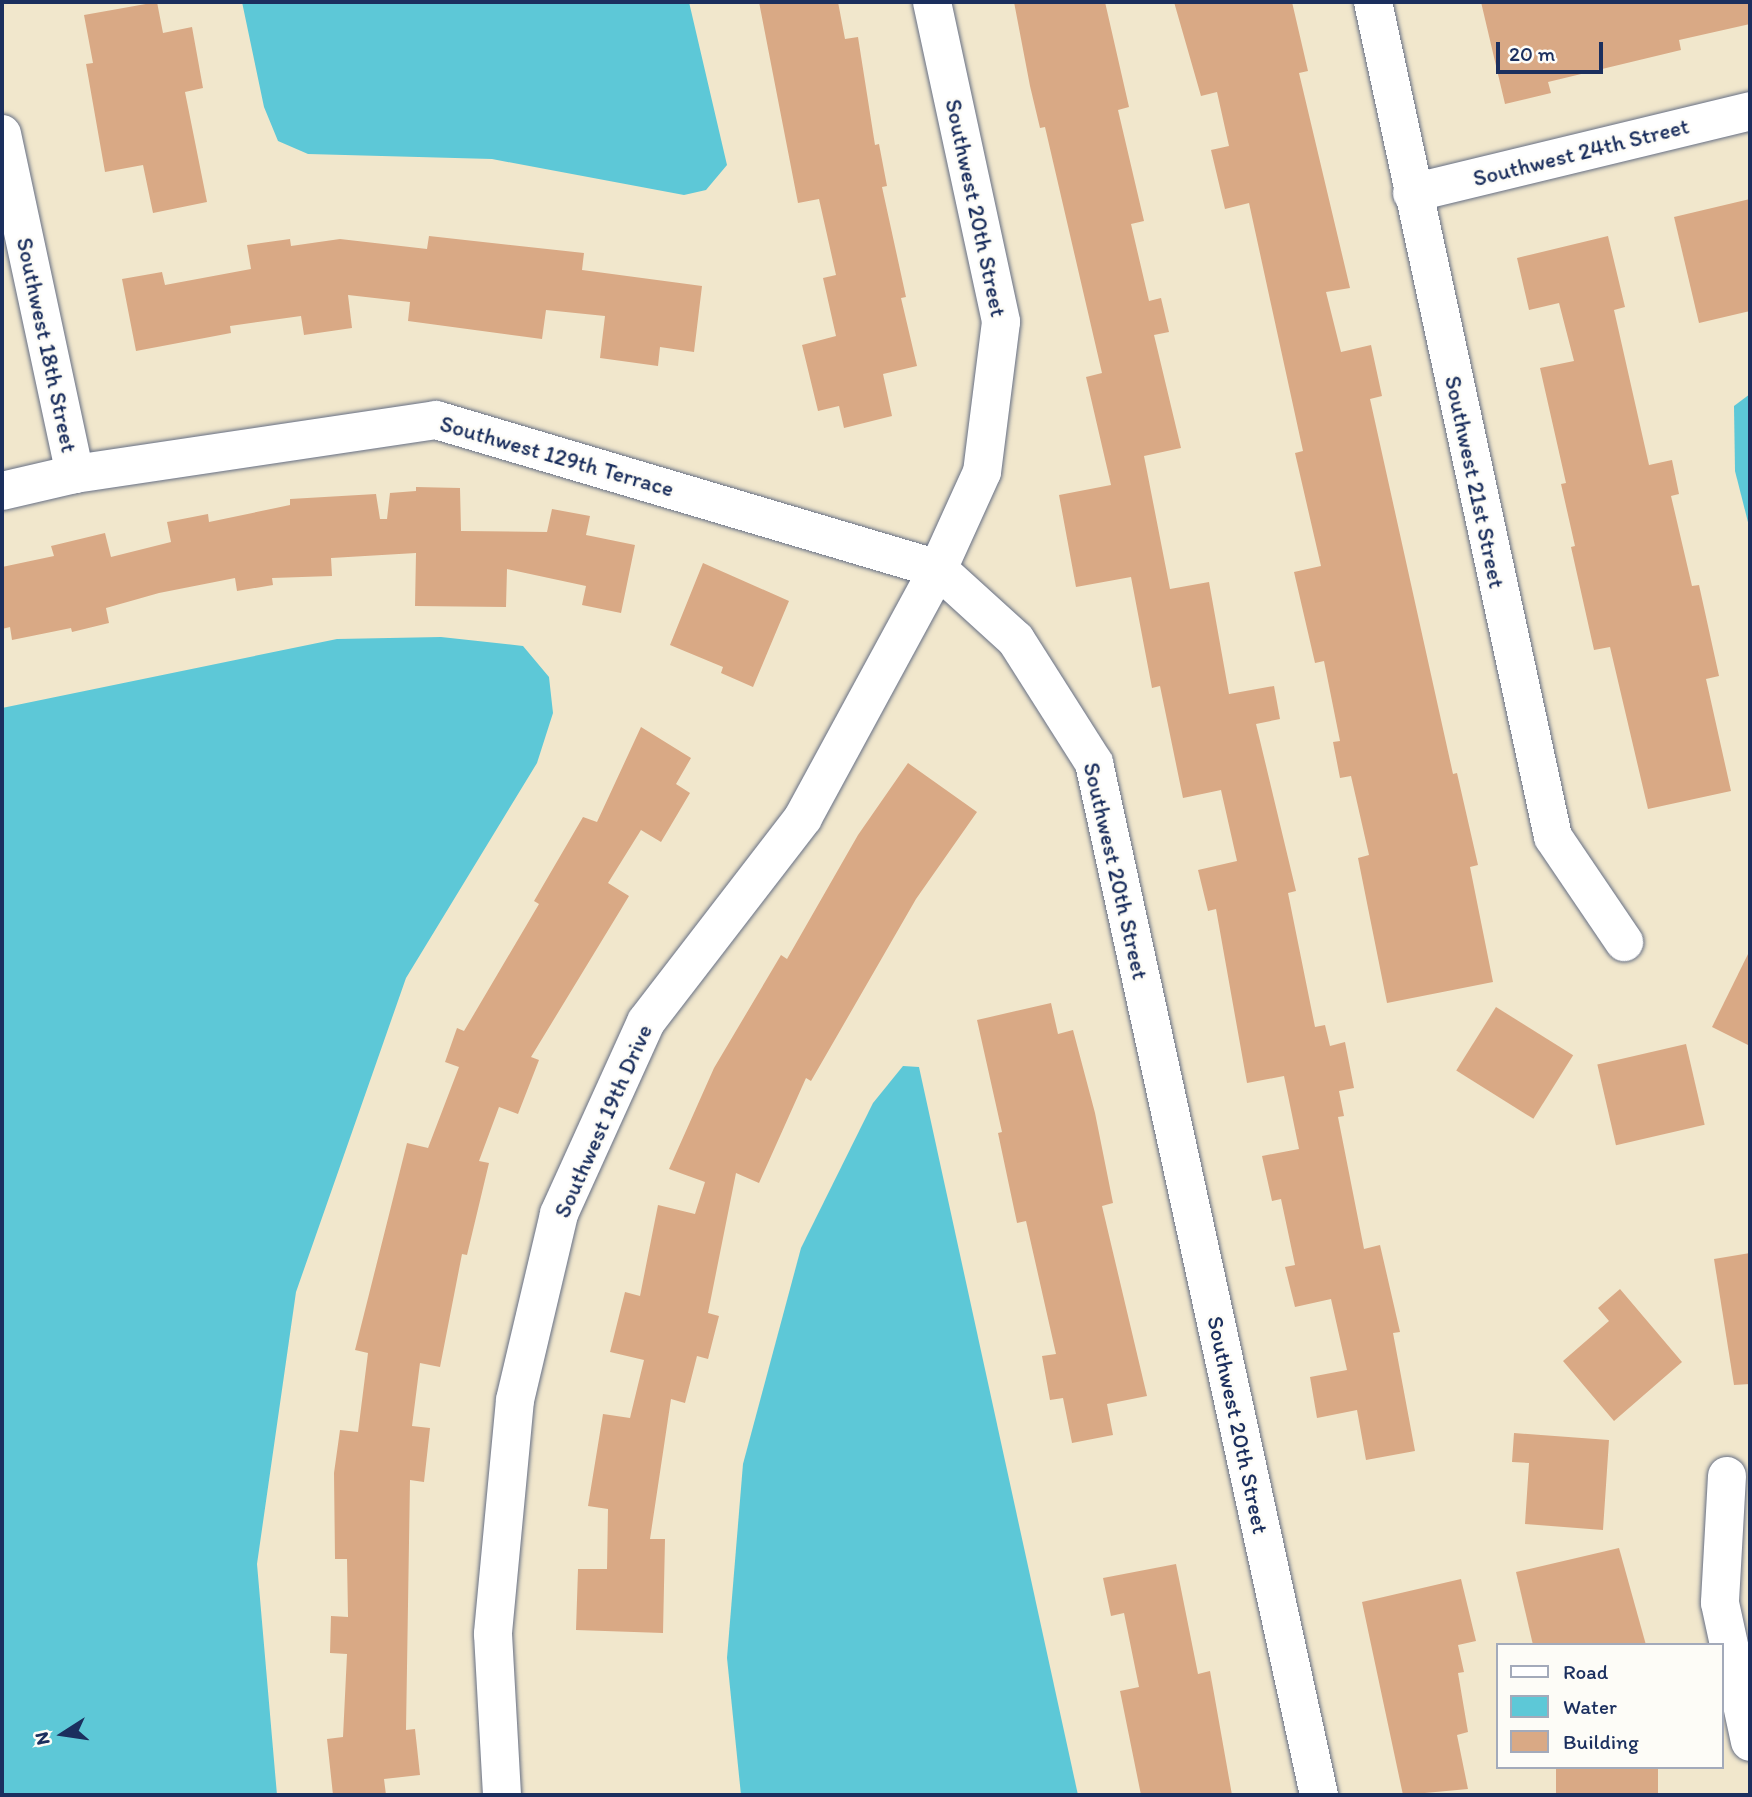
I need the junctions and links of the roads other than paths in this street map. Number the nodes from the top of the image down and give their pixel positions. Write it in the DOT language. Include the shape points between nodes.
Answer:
graph roads {
  1 [pos="932,2"];
  2 [pos="1373,2"];
  3 [pos="1750,111"];
  4 [pos="2,134"];
  5 [pos="1412,193"];
  6 [pos="75,474"];
  7 [pos="2,491"];
  8 [pos="938,569"];
  9 [pos="1624,942"];
  10 [pos="1727,1476"];
  11 [pos="1750,1742"];
  12 [pos="502,1795"];
  13 [pos="1319,1795"];
  1 -- 8 [label="street, Southwest 20th Street" via="1001,323 982,472"];
  2 -- 5 [label="street, Southwest 21st Street"];
  3 -- 5 [label="street, Southwest 24th Street"];
  4 -- 6 [label="street, Southwest 18th Street"];
  5 -- 9 [label="street, Southwest 21st Street" via="1553,838"];
  6 -- 7 [label="street, Southwest 129th Terrace"];
  6 -- 8 [label="street, Southwest 129th Terrace" via="436,419"];
  8 -- 12 [label="street, Southwest 19th Drive" via="803,818 646,1022 559,1214 514,1413 494,1634"];
  8 -- 13 [label="street, Southwest 20th Street" via="1016,640 1094,763"];
  10 -- 11 [label="street" via="1720,1602"];
}
